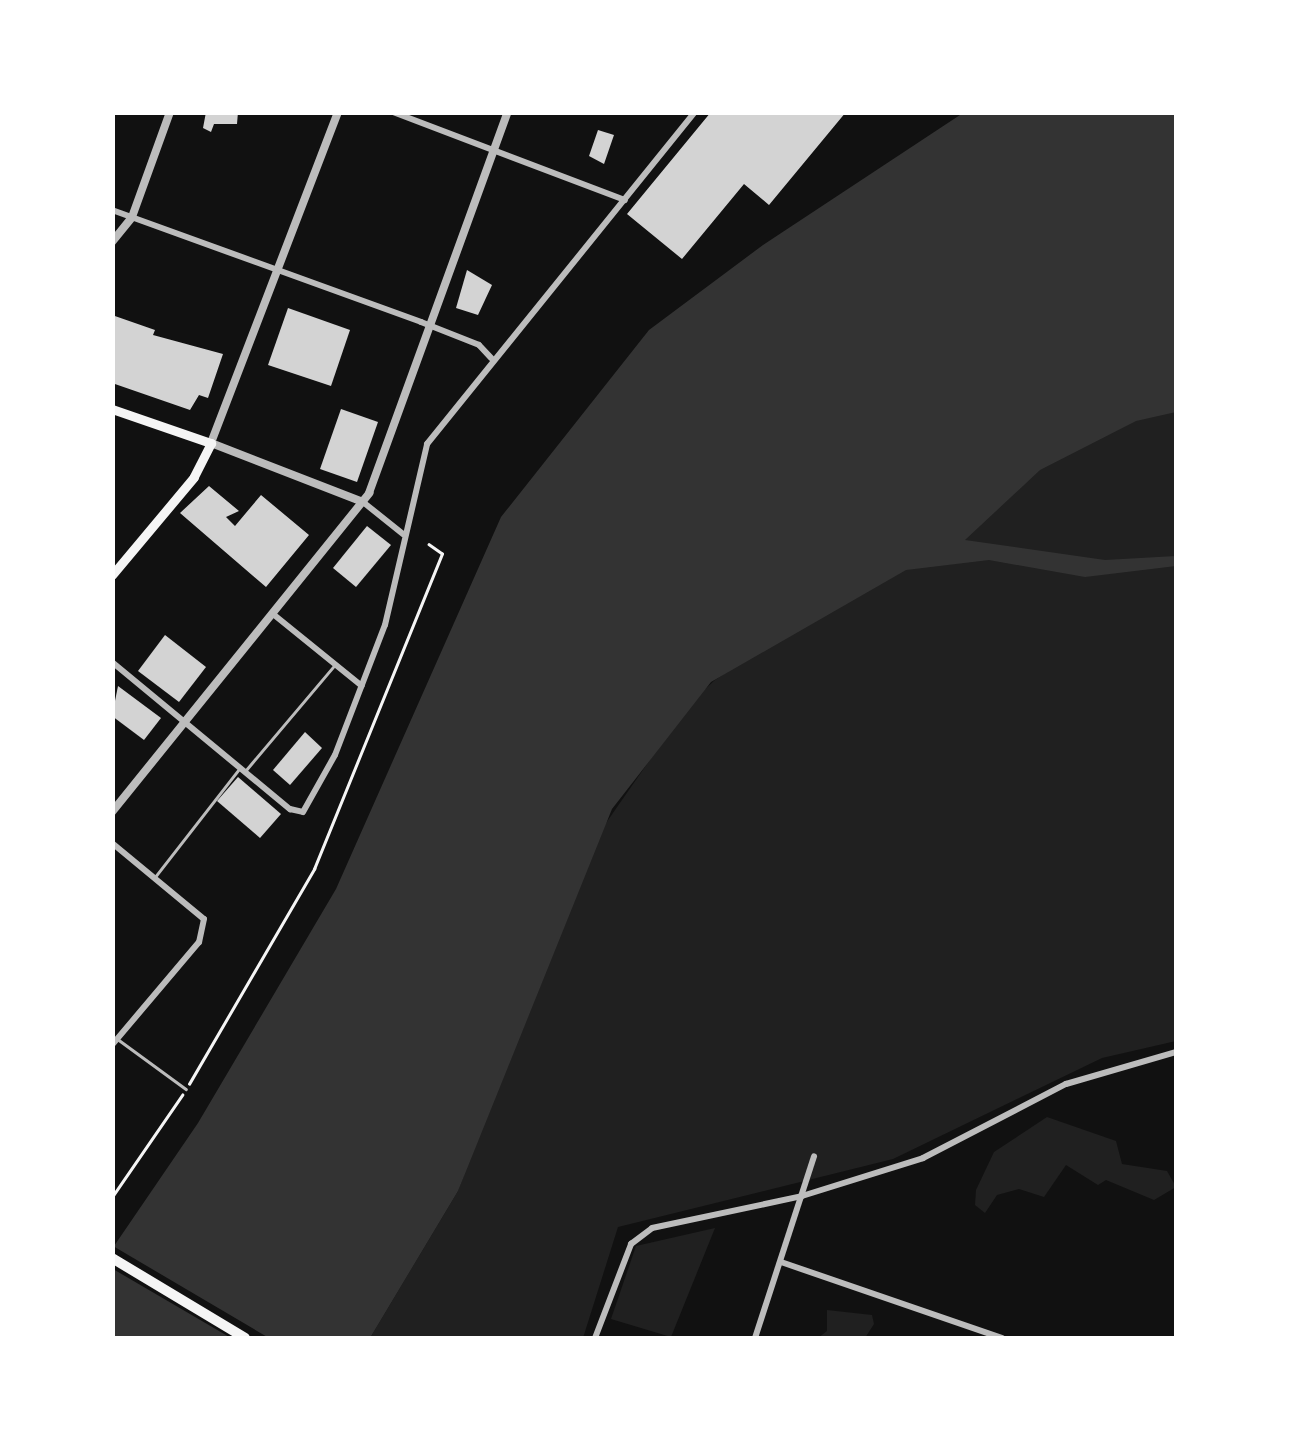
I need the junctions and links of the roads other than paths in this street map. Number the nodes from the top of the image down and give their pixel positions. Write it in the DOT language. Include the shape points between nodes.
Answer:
graph roads {
  1 [pos="170,112"];
  2 [pos="338,112"];
  3 [pos="393,112"];
  4 [pos="508,112"];
  5 [pos="695,112"];
  6 [pos="494,151"];
  7 [pos="625,200"];
  8 [pos="112,210"];
  9 [pos="132,217"];
  10 [pos="112,242"];
  11 [pos="281,271"];
  12 [pos="430,325"];
  13 [pos="491,358"];
  14 [pos="112,408"];
  15 [pos="210,443"];
  16 [pos="363,502"];
  17 [pos="403,534"];
  18 [pos="112,574"];
  19 [pos="273,614"];
  20 [pos="112,662"];
  21 [pos="335,664"];
  22 [pos="362,686"];
  23 [pos="185,722"];
  24 [pos="242,770"];
  25 [pos="112,812"];
  26 [pos="112,843"];
  27 [pos="155,878"];
  28 [pos="114,1040"];
  29 [pos="1176,1052"];
  30 [pos="186,1089"];
  31 [pos="814,1156"];
  32 [pos="802,1196"];
  33 [pos="112,1258"];
  34 [pos="781,1262"];
  35 [pos="245,1338"];
  36 [pos="595,1338"];
  37 [pos="755,1338"];
  38 [pos="1002,1338"];
  1 -- 9 [label="street"];
  2 -- 11 [label="street"];
  3 -- 6 [label="street"];
  4 -- 6 [label="street"];
  5 -- 7 [label="street"];
  6 -- 7 [label="street"];
  6 -- 12 [label="street"];
  7 -- 13 [label="street"];
  8 -- 9 [label="street"];
  9 -- 10 [label="street"];
  9 -- 11 [label="street"];
  11 -- 12 [label="street"];
  11 -- 15 [label="street"];
  12 -- 13 [label="street" via="480,345"];
  12 -- 16 [label="street"];
  13 -- 17 [label="street" via="426,444"];
  14 -- 15 [label="main road"];
  15 -- 16 [label="street"];
  15 -- 18 [label="main road" via="194,477"];
  16 -- 17 [label="street"];
  16 -- 19 [label="street"];
  17 -- 22 [label="street" via="385,625"];
  19 -- 21 [label="street"];
  19 -- 23 [label="street"];
  20 -- 23 [label="street"];
  21 -- 22 [label="street"];
  21 -- 24 [label="lane"];
  22 -- 24 [label="street" via="335,755 299,813"];
  23 -- 24 [label="street"];
  23 -- 25 [label="street"];
  24 -- 27 [label="lane"];
  26 -- 27 [label="street"];
  27 -- 28 [label="street" via="204,925 199,942"];
  28 -- 30 [label="lane"];
  29 -- 32 [label="street" via="1066,1084 923,1158"];
  31 -- 32 [label="street"];
  32 -- 34 [label="street"];
  32 -- 36 [label="street" via="652,1228 630,1244"];
  33 -- 35 [label="main road"];
  34 -- 37 [label="street"];
  34 -- 38 [label="street"];
}
